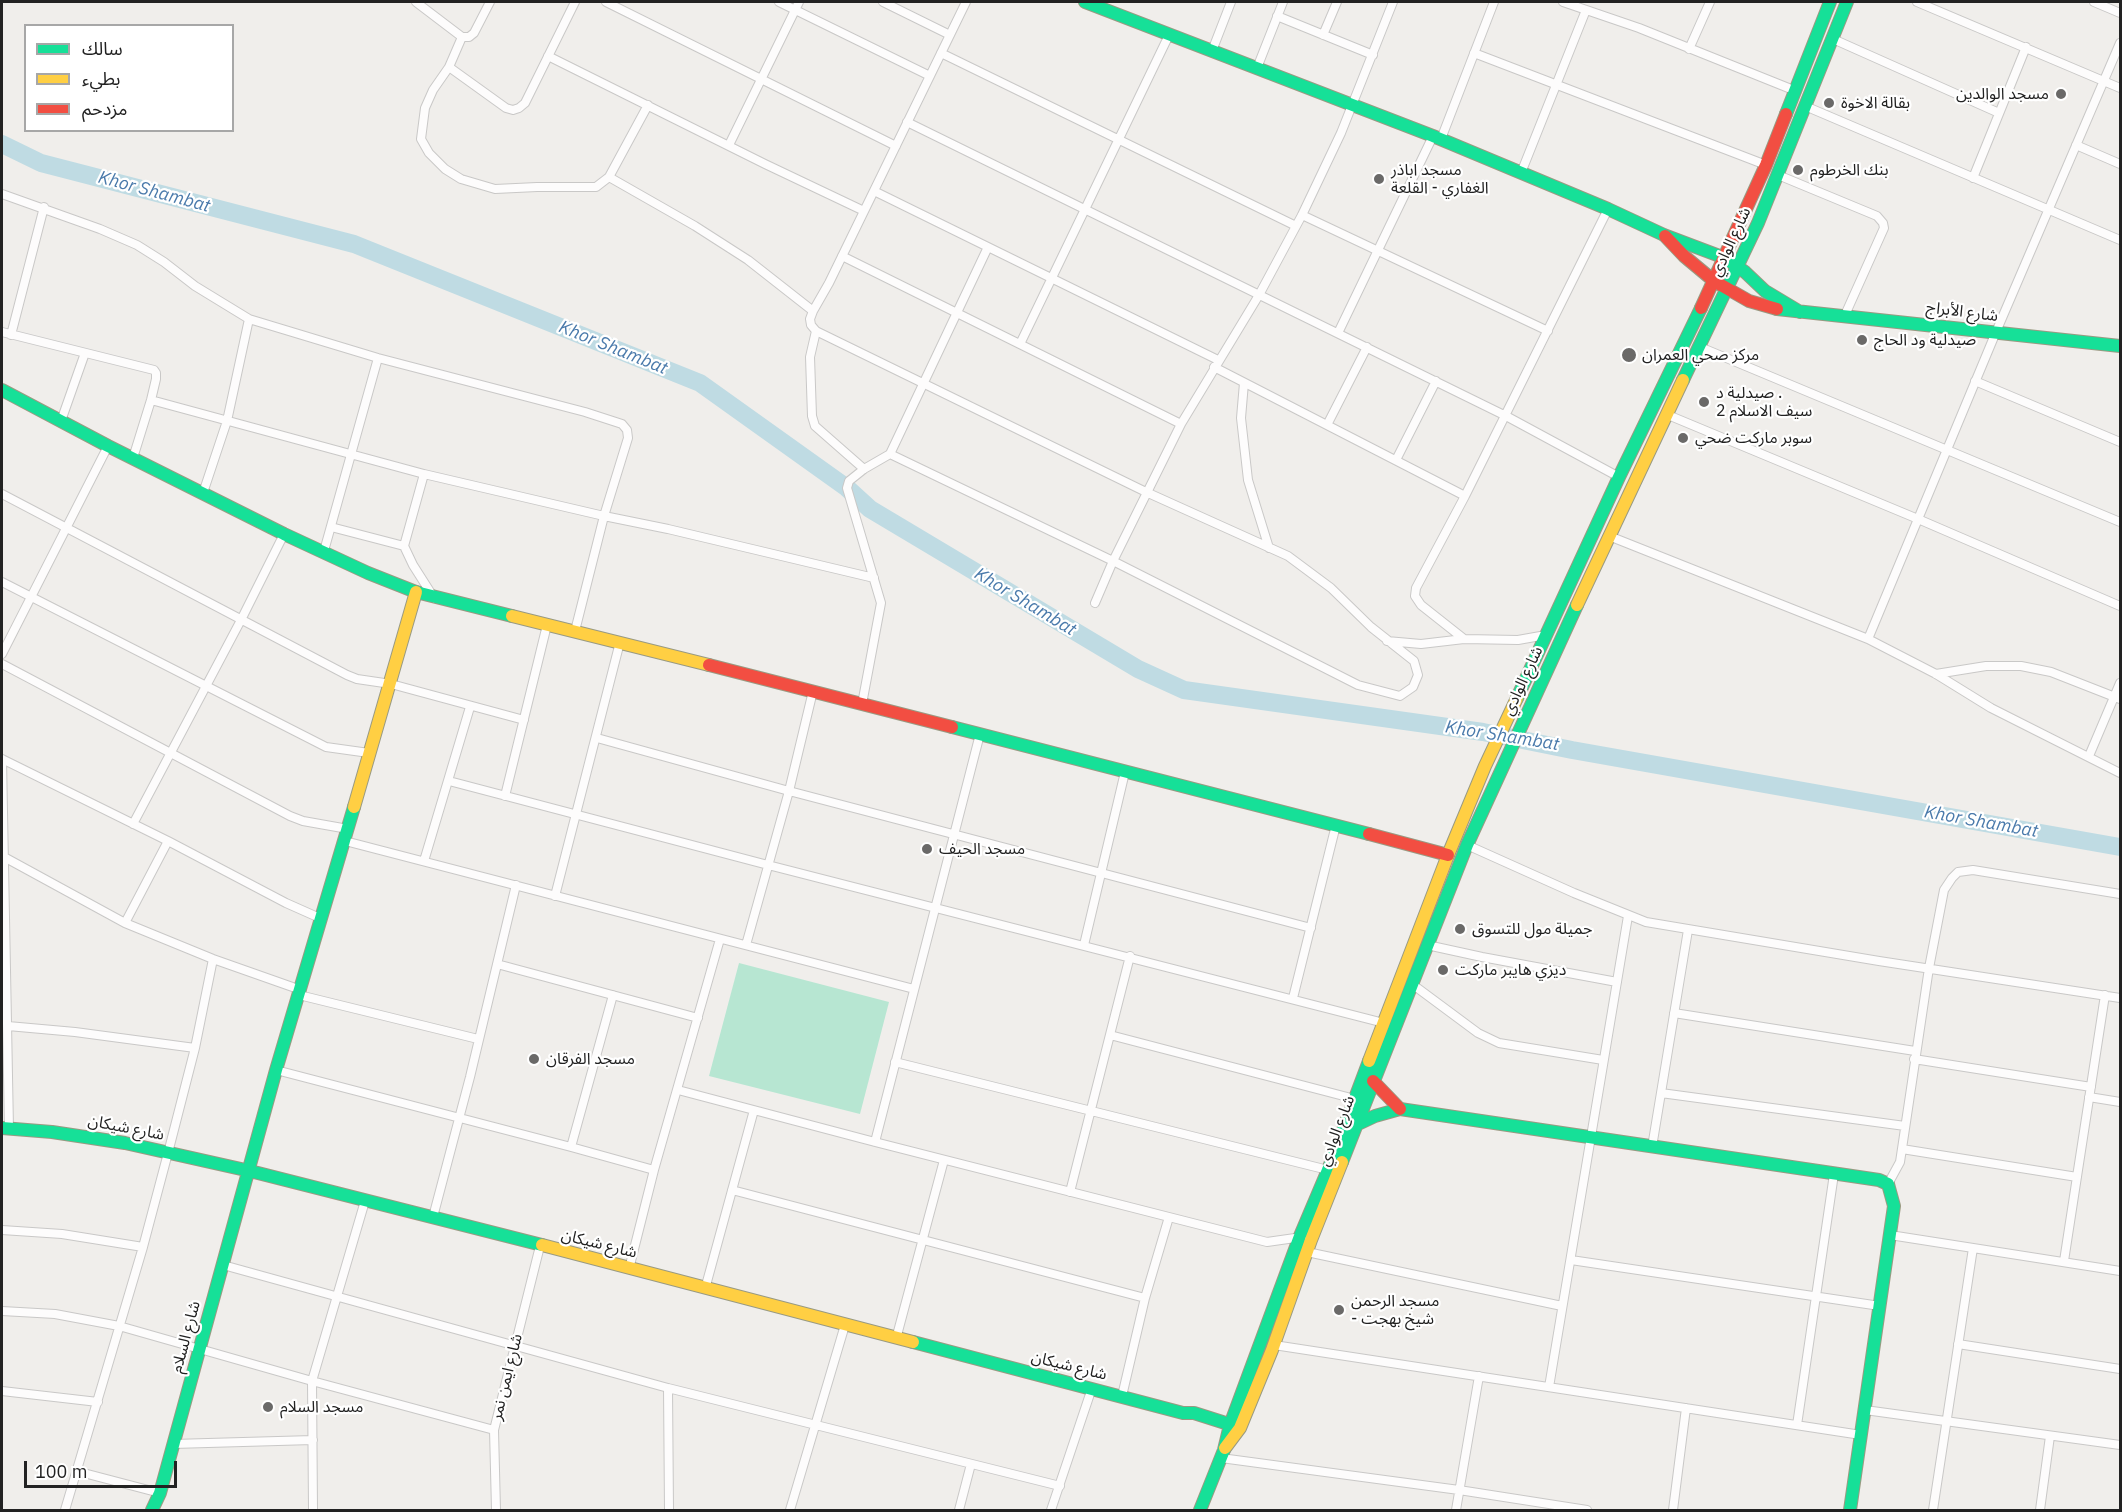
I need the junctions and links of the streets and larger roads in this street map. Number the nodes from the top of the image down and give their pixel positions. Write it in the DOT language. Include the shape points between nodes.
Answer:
graph roads {
  1 [pos="416,2"];
  2 [pos="490,2"];
  3 [pos="575,2"];
  4 [pos="606,2"];
  5 [pos="779,2"];
  6 [pos="883,2"];
  7 [pos="966,2"];
  8 [pos="1085,2"];
  9 [pos="1230,2"];
  10 [pos="1283,2"];
  11 [pos="1336,2"];
  12 [pos="1393,2"];
  13 [pos="1482,2"];
  14 [pos="1563,2"];
  15 [pos="1710,2"];
  16 [pos="1830,2"];
  17 [pos="1847,2"];
  18 [pos="1917,2"];
  19 [pos="2094,2"];
  20 [pos="1493,4"];
  21 [pos="797,5"];
  22 [pos="1586,10"];
  23 [pos="2121,13"];
  24 [pos="1277,16"];
  25 [pos="950,35"];
  26 [pos="1169,35"];
  27 [pos="1323,35"];
  28 [pos="462,37"];
  29 [pos="1833,39"];
  30 [pos="2121,43"];
  31 [pos="2026,47"];
  32 [pos="1689,48"];
  33 [pos="1212,51"];
  34 [pos="1474,52"];
  35 [pos="941,53"];
  36 [pos="1372,55"];
  37 [pos="548,56"];
  38 [pos="449,68"];
  39 [pos="1257,68"];
  40 [pos="930,76"];
  41 [pos="761,79"];
  42 [pos="2104,81"];
  43 [pos="1557,84"];
  44 [pos="2121,88"];
  45 [pos="1796,91"];
  46 [pos="648,105"];
  47 [pos="1353,105"];
  48 [pos="1805,106"];
  49 [pos="1999,113"];
  50 [pos="907,122"];
  51 [pos="1437,138"];
  52 [pos="1118,140"];
  53 [pos="729,145"];
  54 [pos="2076,145"];
  55 [pos="896,146"];
  56 [pos="2121,164"];
  57 [pos="1766,165"];
  58 [pos="1521,173"];
  59 [pos="1778,175"];
  60 [pos="609,177"];
  61 [pos="1972,178"];
  62 [pos="874,191"];
  63 [pos="2,194"];
  64 [pos="44,207"];
  65 [pos="1085,209"];
  66 [pos="1608,209"];
  67 [pos="2048,210"];
  68 [pos="864,211"];
  69 [pos="1302,215"];
  70 [pos="1296,226"];
  71 [pos="1664,235"];
  72 [pos="2121,240"];
  73 [pos="988,247"];
  74 [pos="1379,251"];
  75 [pos="842,256"];
  76 [pos="1725,258"];
  77 [pos="1738,267"];
  78 [pos="1052,278"];
  79 [pos="1714,281"];
  80 [pos="1727,290"];
  81 [pos="1259,295"];
  82 [pos="813,311"];
  83 [pos="957,312"];
  84 [pos="1800,312"];
  85 [pos="1845,315"];
  86 [pos="249,319"];
  87 [pos="816,331"];
  88 [pos="1548,332"];
  89 [pos="1996,332"];
  90 [pos="1338,333"];
  91 [pos="6,334"];
  92 [pos="1020,344"];
  93 [pos="2121,346"];
  94 [pos="1367,347"];
  95 [pos="1700,347"];
  96 [pos="85,353"];
  97 [pos="378,358"];
  98 [pos="1216,364"];
  99 [pos="1436,381"];
  100 [pos="1975,381"];
  101 [pos="923,383"];
  102 [pos="1244,383"];
  103 [pos="2,390"];
  104 [pos="151,400"];
  105 [pos="1668,415"];
  106 [pos="1506,416"];
  107 [pos="227,421"];
  108 [pos="61,422"];
  109 [pos="1181,424"];
  110 [pos="1327,425"];
  111 [pos="2121,442"];
  112 [pos="108,446"];
  113 [pos="1947,450"];
  114 [pos="352,454"];
  115 [pos="890,454"];
  116 [pos="133,458"];
  117 [pos="1396,460"];
  118 [pos="864,469"];
  119 [pos="424,474"];
  120 [pos="1619,477"];
  121 [pos="1146,492"];
  122 [pos="203,493"];
  123 [pos="2,494"];
  124 [pos="1466,496"];
  125 [pos="604,516"];
  126 [pos="1918,519"];
  127 [pos="2121,522"];
  128 [pos="331,527"];
  129 [pos="66,528"];
  130 [pos="284,534"];
  131 [pos="1609,536"];
  132 [pos="404,546"];
  133 [pos="1269,548"];
  134 [pos="324,551"];
  135 [pos="1113,561"];
  136 [pos="874,578"];
  137 [pos="2,582"];
  138 [pos="416,592"];
  139 [pos="31,597"];
  140 [pos="434,597"];
  141 [pos="1095,603"];
  142 [pos="2121,606"];
  143 [pos="242,620"];
  144 [pos="547,625"];
  145 [pos="575,631"];
  146 [pos="1546,635"];
  147 [pos="1464,639"];
  148 [pos="1868,639"];
  149 [pos="1387,640"];
  150 [pos="620,642"];
  151 [pos="2,654"];
  152 [pos="2,664"];
  153 [pos="1936,674"];
  154 [pos="2121,683"];
  155 [pos="391,684"];
  156 [pos="206,687"];
  157 [pos="813,691"];
  158 [pos="2118,697"];
  159 [pos="862,704"];
  160 [pos="470,707"];
  161 [pos="524,720"];
  162 [pos="980,734"];
  163 [pos="597,738"];
  164 [pos="170,753"];
  165 [pos="369,753"];
  166 [pos="2089,756"];
  167 [pos="2,759"];
  168 [pos="1125,772"];
  169 [pos="2121,773"];
  170 [pos="449,781"];
  171 [pos="789,791"];
  172 [pos="505,796"];
  173 [pos="577,815"];
  174 [pos="133,824"];
  175 [pos="1336,825"];
  176 [pos="954,833"];
  177 [pos="347,835"];
  178 [pos="168,841"];
  179 [pos="1467,846"];
  180 [pos="1448,855"];
  181 [pos="4,858"];
  182 [pos="424,861"];
  183 [pos="768,866"];
  184 [pos="1101,872"];
  185 [pos="516,885"];
  186 [pos="2121,894"];
  187 [pos="555,896"];
  188 [pos="935,908"];
  189 [pos="1628,916"];
  190 [pos="322,919"];
  191 [pos="125,923"];
  192 [pos="1311,927"];
  193 [pos="1688,930"];
  194 [pos="720,939"];
  195 [pos="4,944"];
  196 [pos="746,945"];
  197 [pos="1084,945"];
  198 [pos="1427,945"];
  199 [pos="1130,956"];
  200 [pos="213,959"];
  201 [pos="497,964"];
  202 [pos="1929,968"];
  203 [pos="1617,982"];
  204 [pos="1412,984"];
  205 [pos="914,989"];
  206 [pos="300,993"];
  207 [pos="613,995"];
  208 [pos="2105,995"];
  209 [pos="1293,998"];
  210 [pos="2121,998"];
  211 [pos="1674,1013"];
  212 [pos="698,1018"];
  213 [pos="1384,1023"];
  214 [pos="8,1026"];
  215 [pos="1110,1035"];
  216 [pos="478,1039"];
  217 [pos="195,1048"];
  218 [pos="1915,1055"];
  219 [pos="1603,1060"];
  220 [pos="895,1062"];
  221 [pos="276,1070"];
  222 [pos="1373,1081"];
  223 [pos="2091,1087"];
  224 [pos="678,1090"];
  225 [pos="1661,1093"];
  226 [pos="2089,1097"];
  227 [pos="1355,1099"];
  228 [pos="2121,1102"];
  229 [pos="1400,1109"];
  230 [pos="753,1110"];
  231 [pos="1090,1111"];
  232 [pos="459,1117"];
  233 [pos="1358,1124"];
  234 [pos="1905,1126"];
  235 [pos="5,1128"];
  236 [pos="1591,1138"];
  237 [pos="875,1142"];
  238 [pos="571,1147"];
  239 [pos="1652,1147"];
  240 [pos="1902,1149"];
  241 [pos="168,1153"];
  242 [pos="944,1160"];
  243 [pos="654,1170"];
  244 [pos="1328,1170"];
  245 [pos="250,1171"];
  246 [pos="1834,1174"];
  247 [pos="2077,1177"];
  248 [pos="1888,1184"];
  249 [pos="732,1190"];
  250 [pos="1070,1192"];
  251 [pos="365,1201"];
  252 [pos="433,1217"];
  253 [pos="1169,1217"];
  254 [pos="2,1230"];
  255 [pos="1890,1235"];
  256 [pos="1306,1238"];
  257 [pos="922,1240"];
  258 [pos="540,1246"];
  259 [pos="143,1247"];
  260 [pos="1972,1248"];
  261 [pos="1307,1252"];
  262 [pos="1571,1260"];
  263 [pos="2064,1261"];
  264 [pos="223,1265"];
  265 [pos="629,1269"];
  266 [pos="2121,1271"];
  267 [pos="705,1289"];
  268 [pos="337,1297"];
  269 [pos="1816,1297"];
  270 [pos="1145,1298"];
  271 [pos="1562,1306"];
  272 [pos="1880,1306"];
  273 [pos="2,1311"];
  274 [pos="845,1325"];
  275 [pos="119,1326"];
  276 [pos="896,1339"];
  277 [pos="1958,1344"];
  278 [pos="1274,1345"];
  279 [pos="515,1346"];
  280 [pos="200,1348"];
  281 [pos="2121,1369"];
  282 [pos="1479,1376"];
  283 [pos="312,1381"];
  284 [pos="1550,1387"];
  285 [pos="668,1388"];
  286 [pos="1092,1388"];
  287 [pos="2,1391"];
  288 [pos="1122,1396"];
  289 [pos="98,1402"];
  290 [pos="1686,1408"];
  291 [pos="1865,1410"];
  292 [pos="1946,1421"];
  293 [pos="1797,1425"];
  294 [pos="815,1426"];
  295 [pos="494,1430"];
  296 [pos="1234,1430"];
  297 [pos="1861,1435"];
  298 [pos="2050,1436"];
  299 [pos="313,1440"];
  300 [pos="174,1444"];
  301 [pos="2121,1445"];
  302 [pos="1222,1454"];
  303 [pos="971,1464"];
  304 [pos="76,1471"];
  305 [pos="1060,1486"];
  306 [pos="1459,1490"];
  307 [pos="160,1493"];
  308 [pos="65,1510"];
  309 [pos="152,1510"];
  310 [pos="313,1510"];
  311 [pos="496,1510"];
  312 [pos="669,1510"];
  313 [pos="790,1510"];
  314 [pos="959,1510"];
  315 [pos="1052,1510"];
  316 [pos="1200,1510"];
  317 [pos="1456,1510"];
  318 [pos="1587,1510"];
  319 [pos="1673,1510"];
  320 [pos="1850,1510"];
  321 [pos="1933,1510"];
  322 [pos="2040,1510"];
  1 -- 28 [label="street"];
  2 -- 28 [label="street" via="474,33"];
  3 -- 37 [label="street"];
  4 -- 41 [label="street"];
  5 -- 21 [label="street"];
  6 -- 25 [label="street"];
  7 -- 25 [label="street"];
  8 -- 26 [label="street"];
  9 -- 33 [label="street"];
  10 -- 24 [label="street"];
  11 -- 27 [label="street"];
  12 -- 36 [label="street"];
  13 -- 20 [label="street"];
  14 -- 22 [label="street"];
  15 -- 32 [label="street"];
  16 -- 45 [label="street, شارع الوادي"];
  17 -- 29 [label="street, شارع الوادي"];
  18 -- 31 [label="street"];
  19 -- 23 [label="street"];
  20 -- 34 [label="street"];
  21 -- 40 [label="street"];
  21 -- 41 [label="street"];
  22 -- 32 [label="street"];
  22 -- 43 [label="street"];
  24 -- 27 [label="street"];
  24 -- 39 [label="street"];
  25 -- 35 [label="street"];
  26 -- 33 [label="street"];
  26 -- 52 [label="street"];
  27 -- 36 [label="street"];
  28 -- 38 [label="street"];
  29 -- 48 [label="street, شارع الوادي"];
  29 -- 49 [label="street"];
  30 -- 42 [label="street"];
  31 -- 42 [label="street"];
  31 -- 49 [label="street"];
  32 -- 45 [label="street"];
  33 -- 39 [label="street"];
  34 -- 43 [label="street"];
  34 -- 51 [label="street"];
  35 -- 40 [label="street"];
  35 -- 52 [label="street"];
  36 -- 47 [label="street"];
  37 -- 38 [label="street" via="525,103 513,110"];
  37 -- 46 [label="street"];
  38 -- 60 [label="street" via="433,90 421,126 424,146 445,169 461,179 495,189 596,187"];
  39 -- 47 [label="street"];
  40 -- 50 [label="street"];
  41 -- 53 [label="street"];
  41 -- 55 [label="street"];
  42 -- 44 [label="street"];
  42 -- 54 [label="street"];
  43 -- 57 [label="street"];
  43 -- 58 [label="street"];
  45 -- 57 [label="street, شارع الوادي"];
  46 -- 53 [label="street"];
  46 -- 60 [label="street"];
  47 -- 51 [label="street"];
  47 -- 69 [label="street"];
  48 -- 59 [label="street, شارع الوادي"];
  48 -- 61 [label="street"];
  49 -- 61 [label="street"];
  50 -- 55 [label="street"];
  50 -- 65 [label="street"];
  51 -- 58 [label="street"];
  51 -- 74 [label="street"];
  52 -- 65 [label="street"];
  52 -- 70 [label="street"];
  53 -- 68 [label="street"];
  54 -- 56 [label="street"];
  54 -- 67 [label="street"];
  55 -- 62 [label="street"];
  57 -- 76 [label="street, شارع الوادي"];
  58 -- 66 [label="street"];
  59 -- 77 [label="street, شارع الوادي"];
  59 -- 85 [label="street" via="1877,216 1883,223"];
  60 -- 82 [label="street" via="748,260"];
  61 -- 67 [label="street"];
  62 -- 68 [label="street"];
  62 -- 73 [label="street"];
  63 -- 64 [label="street"];
  64 -- 86 [label="street" via="137,245"];
  64 -- 91 [label="street"];
  65 -- 78 [label="street"];
  65 -- 81 [label="street"];
  66 -- 71 [label="street"];
  66 -- 88 [label="street"];
  67 -- 72 [label="street"];
  67 -- 89 [label="street"];
  68 -- 75 [label="street"];
  69 -- 70 [label="street"];
  69 -- 74 [label="street"];
  70 -- 81 [label="street"];
  71 -- 76 [label="street"];
  71 -- 79 [label="street, شارع الأبراج"];
  73 -- 78 [label="street"];
  73 -- 83 [label="street"];
  74 -- 88 [label="street"];
  74 -- 90 [label="street"];
  75 -- 82 [label="street"];
  75 -- 83 [label="street"];
  76 -- 77 [label="street"];
  76 -- 79 [label="street, شارع الوادي"];
  77 -- 80 [label="street, شارع الوادي"];
  77 -- 84 [label="street" via="1765,291"];
  78 -- 92 [label="street"];
  78 -- 98 [label="street"];
  79 -- 80 [label="street, شارع الأبراج"];
  79 -- 120 [label="street, شارع الوادي"];
  80 -- 84 [label="street, شارع الأبراج" via="1760,305"];
  80 -- 95 [label="street, شارع الوادي"];
  81 -- 90 [label="street"];
  81 -- 98 [label="street"];
  82 -- 87 [label="street" via="810,319"];
  83 -- 92 [label="street"];
  83 -- 101 [label="street"];
  84 -- 85 [label="street, شارع الأبراج"];
  85 -- 89 [label="street, شارع الأبراج"];
  86 -- 97 [label="street"];
  86 -- 107 [label="street"];
  87 -- 101 [label="street"];
  87 -- 118 [label="street" via="810,357 815,426"];
  88 -- 106 [label="street"];
  89 -- 93 [label="street, شارع الأبراج"];
  89 -- 100 [label="street"];
  90 -- 94 [label="street"];
  91 -- 96 [label="street"];
  92 -- 109 [label="street"];
  94 -- 99 [label="street"];
  94 -- 110 [label="street"];
  95 -- 105 [label="street, شارع الوادي"];
  95 -- 113 [label="street"];
  96 -- 104 [label="street" via="153,370 156,379"];
  96 -- 108 [label="street"];
  97 -- 114 [label="street"];
  97 -- 125 [label="street" via="622,424 628,438"];
  98 -- 102 [label="street"];
  98 -- 109 [label="street"];
  99 -- 106 [label="street"];
  99 -- 117 [label="street"];
  100 -- 111 [label="street"];
  100 -- 113 [label="street"];
  101 -- 115 [label="street"];
  101 -- 121 [label="street"];
  102 -- 110 [label="street"];
  102 -- 133 [label="street" via="1241,418 1248,480"];
  103 -- 108 [label="street"];
  104 -- 107 [label="street"];
  104 -- 116 [label="street"];
  105 -- 126 [label="street"];
  105 -- 131 [label="street, شارع الوادي"];
  106 -- 120 [label="street"];
  106 -- 124 [label="street"];
  107 -- 114 [label="street"];
  107 -- 122 [label="street"];
  108 -- 112 [label="street"];
  109 -- 121 [label="street"];
  110 -- 117 [label="street"];
  112 -- 116 [label="street"];
  112 -- 129 [label="street"];
  113 -- 126 [label="street"];
  113 -- 127 [label="street"];
  114 -- 119 [label="street"];
  114 -- 128 [label="street"];
  115 -- 118 [label="street"];
  115 -- 135 [label="street"];
  116 -- 122 [label="street"];
  117 -- 124 [label="street"];
  118 -- 136 [label="street" via="849,481 847,488"];
  119 -- 125 [label="street"];
  119 -- 132 [label="street"];
  120 -- 146 [label="street, شارع الوادي"];
  121 -- 133 [label="street"];
  121 -- 135 [label="street"];
  122 -- 130 [label="street"];
  123 -- 129 [label="street"];
  124 -- 147 [label="street" via="1415,596 1420,605"];
  125 -- 136 [label="street"];
  125 -- 145 [label="street"];
  126 -- 142 [label="street"];
  126 -- 148 [label="street"];
  128 -- 132 [label="street"];
  128 -- 134 [label="street"];
  129 -- 139 [label="street"];
  129 -- 143 [label="street"];
  130 -- 134 [label="street"];
  130 -- 143 [label="street"];
  131 -- 148 [label="street"];
  131 -- 179 [label="street, شارع الوادي"];
  132 -- 140 [label="street"];
  133 -- 149 [label="street" via="1309,570"];
  134 -- 138 [label="street"];
  135 -- 141 [label="street"];
  135 -- 149 [label="street" via="1358,685 1400,696 1413,687 1418,675 1414,661"];
  136 -- 159 [label="street" via="882,603"];
  137 -- 139 [label="street"];
  138 -- 140 [label="street"];
  138 -- 155 [label="street, شارع السلام"];
  139 -- 151 [label="street"];
  139 -- 156 [label="street"];
  140 -- 144 [label="street"];
  143 -- 155 [label="street" via="347,675"];
  143 -- 156 [label="street"];
  144 -- 145 [label="street"];
  144 -- 161 [label="street"];
  145 -- 150 [label="street"];
  146 -- 147 [label="street" via="1518,640"];
  146 -- 180 [label="street, شارع الوادي"];
  147 -- 149 [label="street" via="1421,644"];
  148 -- 153 [label="street"];
  150 -- 157 [label="street"];
  150 -- 163 [label="street"];
  152 -- 164 [label="street"];
  153 -- 158 [label="street" via="1986,666 2021,666 2050,672"];
  153 -- 166 [label="street" via="1990,708"];
  154 -- 158 [label="street"];
  155 -- 160 [label="street"];
  155 -- 165 [label="street, شارع السلام"];
  156 -- 164 [label="street"];
  156 -- 165 [label="street" via="326,747"];
  157 -- 159 [label="street"];
  157 -- 171 [label="street"];
  158 -- 166 [label="street"];
  159 -- 162 [label="street"];
  160 -- 161 [label="street"];
  160 -- 170 [label="street"];
  161 -- 172 [label="street"];
  162 -- 168 [label="street"];
  162 -- 176 [label="street"];
  163 -- 171 [label="street"];
  163 -- 173 [label="street"];
  164 -- 174 [label="street"];
  164 -- 177 [label="street" via="290,816"];
  165 -- 177 [label="street, شارع السلام"];
  166 -- 169 [label="street"];
  167 -- 174 [label="street"];
  167 -- 181 [label="street"];
  168 -- 175 [label="street"];
  168 -- 184 [label="street"];
  170 -- 172 [label="street"];
  170 -- 182 [label="street"];
  171 -- 176 [label="street"];
  171 -- 183 [label="street"];
  172 -- 173 [label="street"];
  173 -- 183 [label="street"];
  173 -- 187 [label="street"];
  174 -- 178 [label="street"];
  175 -- 180 [label="street"];
  175 -- 192 [label="street"];
  176 -- 184 [label="street"];
  176 -- 188 [label="street"];
  177 -- 182 [label="street"];
  177 -- 190 [label="street, شارع السلام"];
  178 -- 190 [label="street"];
  178 -- 191 [label="street"];
  179 -- 189 [label="street"];
  179 -- 198 [label="street, شارع الوادي"];
  180 -- 213 [label="street, شارع الوادي"];
  181 -- 191 [label="street"];
  181 -- 195 [label="street"];
  182 -- 185 [label="street"];
  183 -- 188 [label="street"];
  183 -- 196 [label="street"];
  184 -- 192 [label="street"];
  184 -- 197 [label="street"];
  185 -- 187 [label="street"];
  185 -- 201 [label="street"];
  186 -- 202 [label="street" via="1973,870 1958,872 1944,890"];
  187 -- 194 [label="street"];
  188 -- 197 [label="street"];
  188 -- 205 [label="street"];
  189 -- 193 [label="street"];
  189 -- 203 [label="street"];
  190 -- 206 [label="street, شارع السلام"];
  191 -- 200 [label="street"];
  192 -- 209 [label="street"];
  193 -- 202 [label="street"];
  193 -- 211 [label="street"];
  194 -- 196 [label="street"];
  194 -- 212 [label="street"];
  195 -- 214 [label="street"];
  196 -- 205 [label="street"];
  197 -- 199 [label="street"];
  198 -- 203 [label="street"];
  198 -- 204 [label="street, شارع الوادي"];
  199 -- 209 [label="street"];
  199 -- 215 [label="street"];
  200 -- 206 [label="street"];
  200 -- 217 [label="street"];
  201 -- 207 [label="street"];
  201 -- 216 [label="street"];
  202 -- 208 [label="street"];
  202 -- 218 [label="street"];
  203 -- 219 [label="street"];
  204 -- 219 [label="street" via="1490,1039 1511,1046"];
  204 -- 222 [label="street, شارع الوادي"];
  205 -- 220 [label="street"];
  206 -- 216 [label="street"];
  206 -- 221 [label="street, شارع السلام"];
  207 -- 212 [label="street"];
  207 -- 238 [label="street"];
  208 -- 210 [label="street"];
  208 -- 223 [label="street"];
  209 -- 213 [label="street"];
  211 -- 218 [label="street"];
  211 -- 225 [label="street"];
  212 -- 224 [label="street"];
  213 -- 227 [label="street, شارع الوادي"];
  214 -- 217 [label="street"];
  214 -- 235 [label="street"];
  215 -- 227 [label="street"];
  215 -- 231 [label="street"];
  216 -- 232 [label="street"];
  217 -- 241 [label="street"];
  218 -- 223 [label="street"];
  218 -- 234 [label="street"];
  219 -- 236 [label="street"];
  220 -- 231 [label="street"];
  220 -- 237 [label="street"];
  221 -- 232 [label="street"];
  221 -- 245 [label="street, شارع السلام"];
  222 -- 229 [label="street"];
  222 -- 233 [label="street, شارع الوادي"];
  223 -- 226 [label="street"];
  224 -- 230 [label="street"];
  224 -- 243 [label="street"];
  225 -- 234 [label="street"];
  225 -- 239 [label="street"];
  226 -- 228 [label="street"];
  226 -- 247 [label="street"];
  227 -- 244 [label="street, شارع الوادي"];
  229 -- 233 [label="street"];
  229 -- 236 [label="street"];
  230 -- 237 [label="street"];
  230 -- 249 [label="street"];
  231 -- 244 [label="street"];
  231 -- 250 [label="street"];
  232 -- 238 [label="street"];
  232 -- 252 [label="street"];
  233 -- 256 [label="street, شارع الوادي"];
  234 -- 240 [label="street"];
  235 -- 241 [label="street, شارع شيكان" via="125,1143"];
  236 -- 239 [label="street"];
  236 -- 262 [label="street"];
  237 -- 242 [label="street"];
  238 -- 243 [label="street"];
  239 -- 246 [label="street"];
  240 -- 247 [label="street"];
  240 -- 248 [label="street"];
  241 -- 245 [label="street, شارع شيكان"];
  241 -- 259 [label="street"];
  242 -- 250 [label="street"];
  242 -- 257 [label="street"];
  243 -- 265 [label="street"];
  244 -- 256 [label="street, شارع الوادي"];
  245 -- 251 [label="street, شارع شيكان"];
  245 -- 264 [label="street, شارع السلام"];
  246 -- 248 [label="street"];
  246 -- 269 [label="street"];
  247 -- 263 [label="street"];
  248 -- 255 [label="street" via="1894,1206"];
  249 -- 257 [label="street"];
  249 -- 267 [label="street"];
  250 -- 253 [label="street"];
  251 -- 252 [label="street, شارع شيكان"];
  251 -- 268 [label="street"];
  252 -- 258 [label="street, شارع شيكان"];
  253 -- 256 [label="street" via="1266,1242"];
  253 -- 270 [label="street"];
  254 -- 259 [label="street" via="62,1234"];
  255 -- 260 [label="street"];
  255 -- 272 [label="street"];
  256 -- 261 [label="street, شارع الوادي"];
  256 -- 296 [label="street, شارع الوادي"];
  257 -- 270 [label="street"];
  257 -- 276 [label="street"];
  258 -- 265 [label="street, شارع شيكان"];
  258 -- 279 [label="street, شارع ايمن نمر"];
  259 -- 275 [label="street"];
  260 -- 263 [label="street"];
  260 -- 277 [label="street"];
  261 -- 271 [label="street"];
  261 -- 278 [label="street, شارع الوادي"];
  262 -- 269 [label="street"];
  262 -- 271 [label="street"];
  263 -- 266 [label="street"];
  264 -- 268 [label="street"];
  264 -- 280 [label="street, شارع السلام"];
  265 -- 267 [label="street, شارع شيكان"];
  267 -- 274 [label="street, شارع شيكان"];
  268 -- 279 [label="street"];
  268 -- 283 [label="street"];
  269 -- 272 [label="street"];
  269 -- 293 [label="street"];
  270 -- 288 [label="street"];
  271 -- 284 [label="street"];
  272 -- 291 [label="street"];
  273 -- 275 [label="street" via="55,1314"];
  274 -- 276 [label="street, شارع شيكان"];
  274 -- 294 [label="street"];
  275 -- 280 [label="street"];
  275 -- 289 [label="street"];
  276 -- 286 [label="street, شارع شيكان"];
  277 -- 281 [label="street"];
  277 -- 292 [label="street"];
  278 -- 282 [label="street"];
  278 -- 296 [label="street, شارع الوادي"];
  279 -- 285 [label="street"];
  279 -- 295 [label="street, شارع ايمن نمر"];
  280 -- 283 [label="street"];
  280 -- 300 [label="street, شارع السلام"];
  282 -- 284 [label="street"];
  282 -- 306 [label="street"];
  283 -- 295 [label="street"];
  283 -- 299 [label="street"];
  284 -- 290 [label="street"];
  285 -- 294 [label="street"];
  285 -- 312 [label="street"];
  286 -- 288 [label="street, شارع شيكان"];
  286 -- 305 [label="street"];
  287 -- 289 [label="street"];
  288 -- 296 [label="street, شارع شيكان" via="1194,1413"];
  289 -- 304 [label="street"];
  290 -- 293 [label="street"];
  290 -- 319 [label="street"];
  291 -- 292 [label="street"];
  291 -- 297 [label="street"];
  292 -- 298 [label="street"];
  292 -- 321 [label="street"];
  293 -- 297 [label="street"];
  294 -- 303 [label="street"];
  294 -- 313 [label="street"];
  295 -- 311 [label="street, شارع ايمن نمر"];
  296 -- 302 [label="street, شارع الوادي"];
  297 -- 320 [label="street"];
  298 -- 301 [label="street"];
  298 -- 322 [label="street"];
  299 -- 300 [label="street"];
  299 -- 310 [label="street"];
  300 -- 307 [label="street, شارع السلام"];
  302 -- 306 [label="street"];
  302 -- 316 [label="street, شارع الوادي"];
  303 -- 305 [label="street"];
  303 -- 314 [label="street"];
  304 -- 307 [label="street"];
  304 -- 308 [label="street"];
  305 -- 315 [label="street"];
  306 -- 317 [label="street"];
  306 -- 318 [label="street"];
  307 -- 309 [label="street, شارع السلام"];
}
